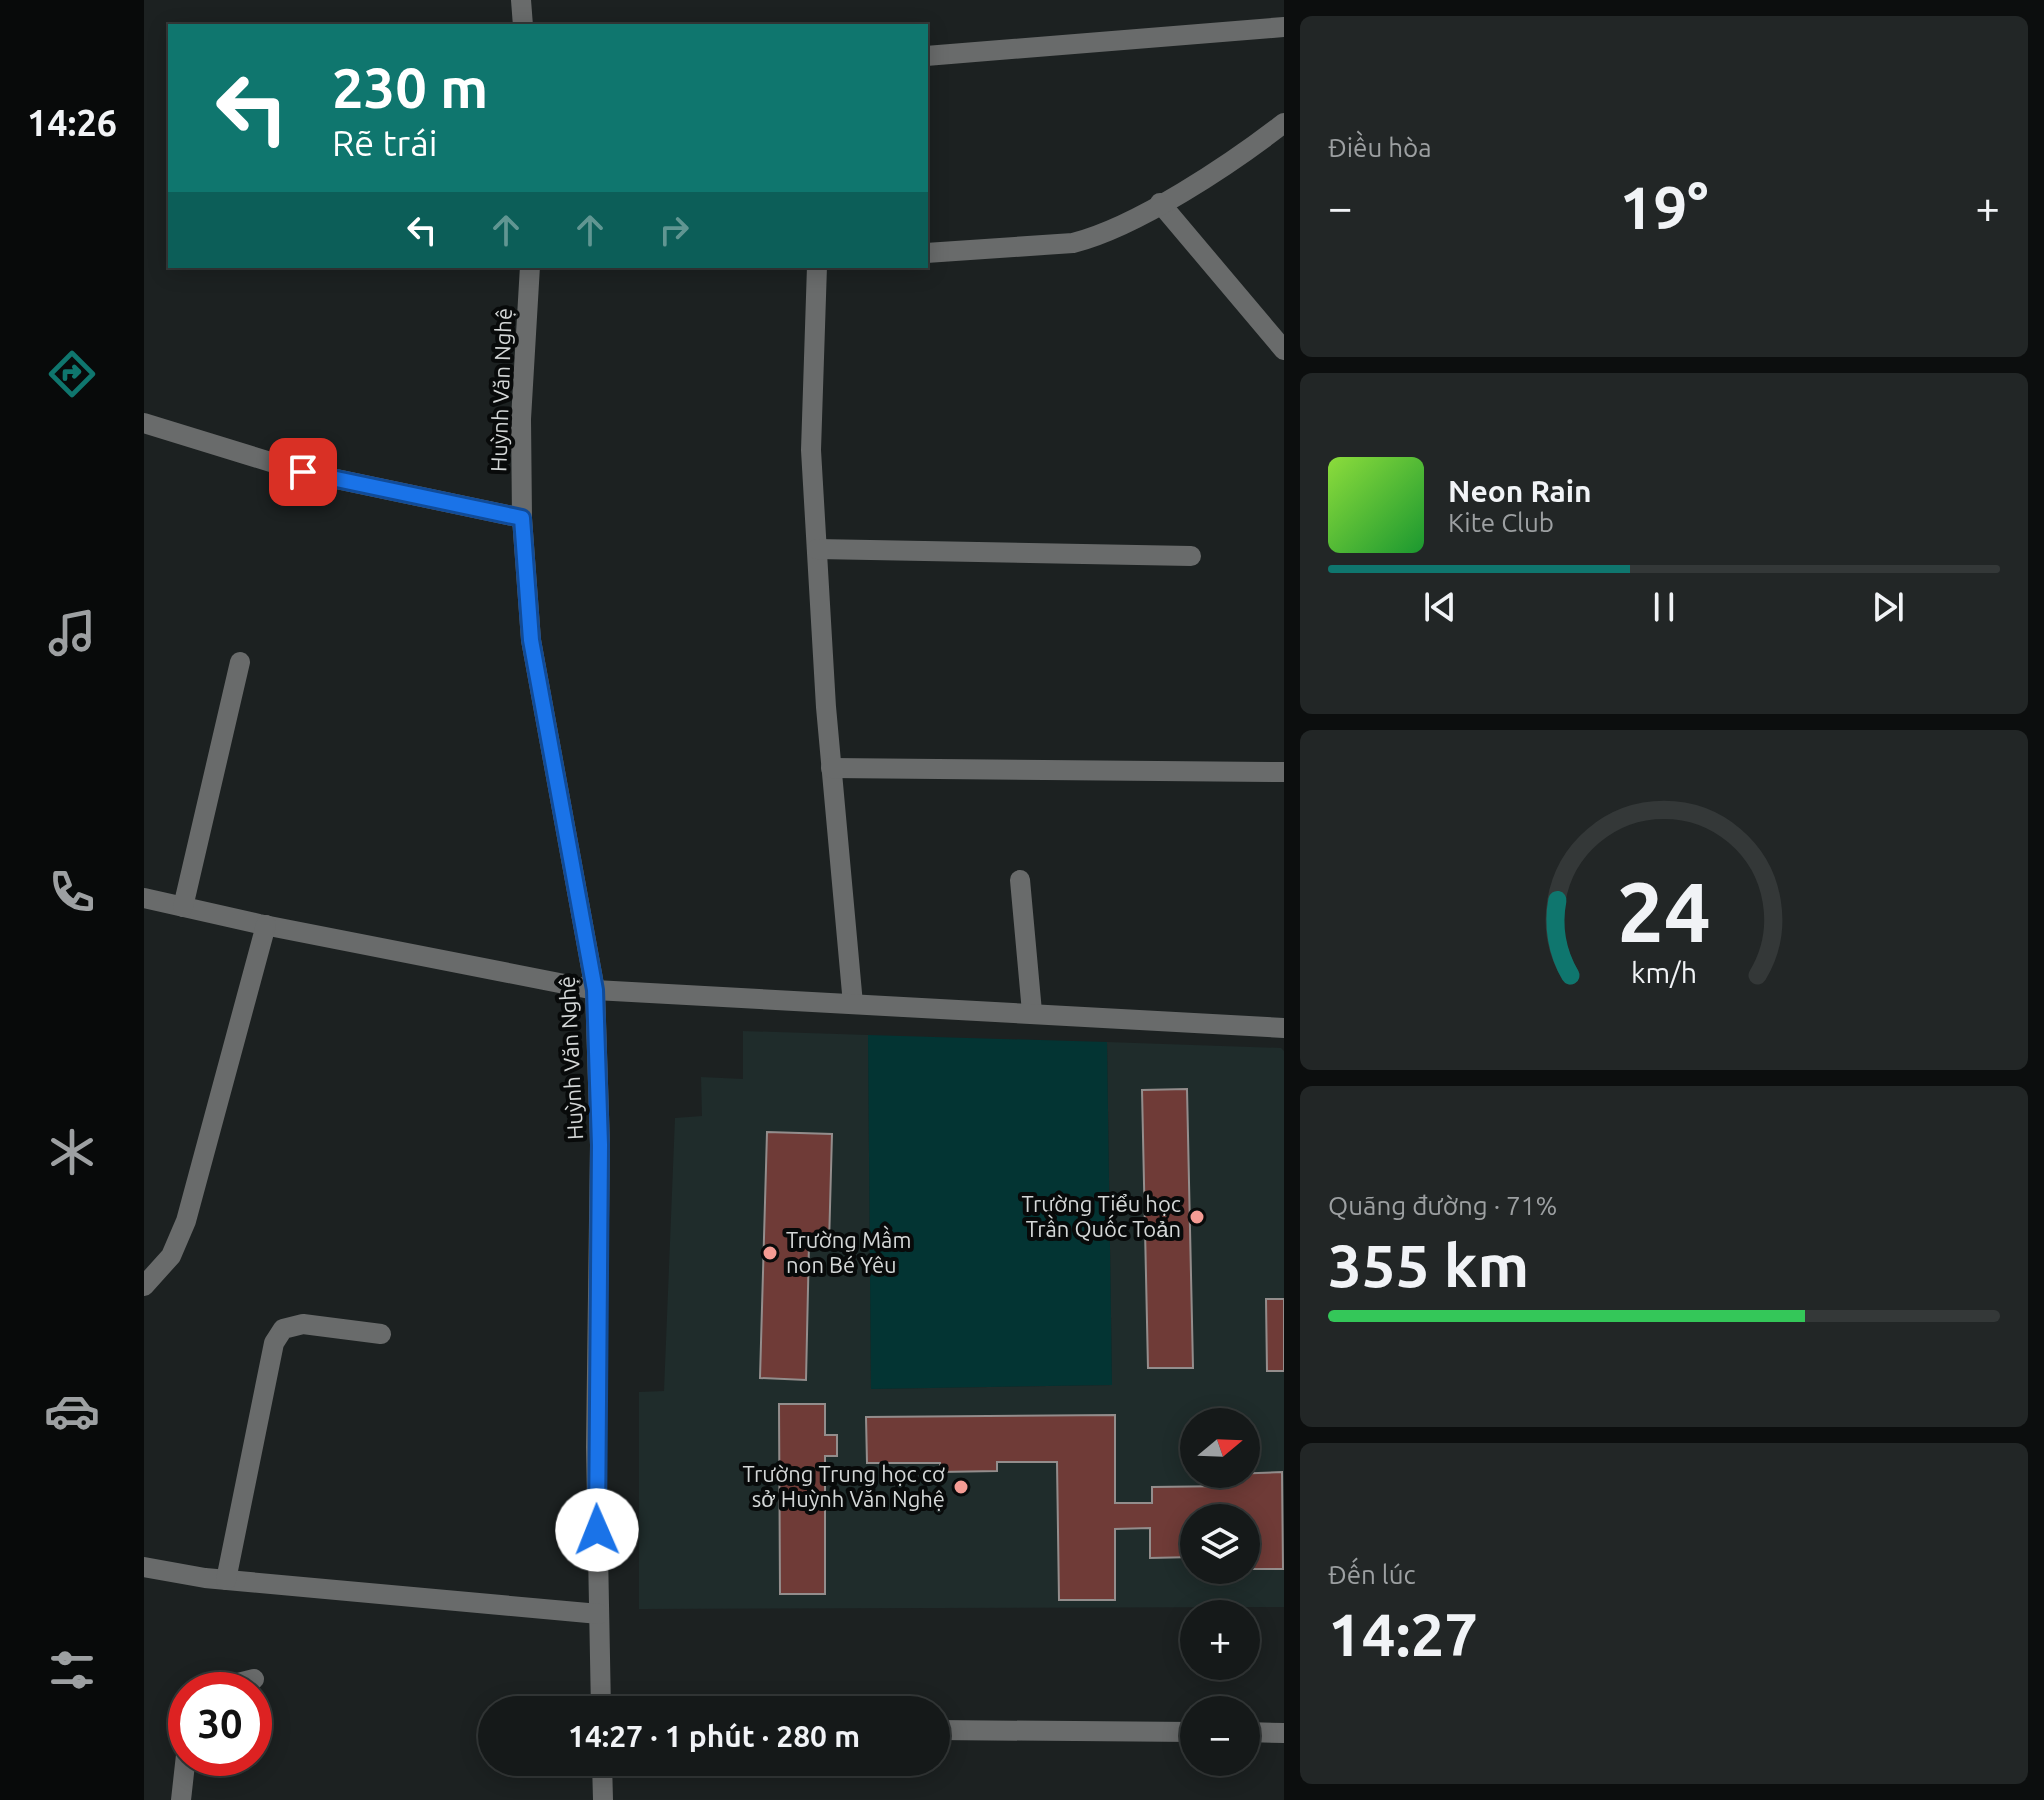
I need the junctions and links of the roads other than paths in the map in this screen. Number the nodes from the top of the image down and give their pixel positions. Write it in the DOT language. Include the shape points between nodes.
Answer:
graph roads {
  1 [pos="521,0"];
  2 [pos="523,24"];
  3 [pos="1284,27"];
  4 [pos="928,56"];
  5 [pos="1284,123"];
  6 [pos="1160,203"];
  7 [pos="928,253"];
  8 [pos="530,268"];
  9 [pos="817,268"];
  10 [pos="1284,350"];
  11 [pos="144,423"];
  12 [pos="522,518"];
  13 [pos="817,549"];
  14 [pos="1191,556"];
  15 [pos="240,662"];
  16 [pos="831,768"];
  17 [pos="1284,772"];
  18 [pos="1020,880"];
  19 [pos="144,898"];
  20 [pos="183,907"];
  21 [pos="266,925"];
  22 [pos="595,990"];
  23 [pos="853,1004"];
  24 [pos="1032,1012"];
  25 [pos="1284,1028"];
  26 [pos="144,1286"];
  27 [pos="381,1334"];
  28 [pos="144,1567"];
  29 [pos="226,1580"];
  30 [pos="599,1614"];
  31 [pos="601,1696"];
  32 [pos="950,1730"];
  33 [pos="1180,1732"];
  34 [pos="1260,1732"];
  35 [pos="1284,1733"];
  36 [pos="184,1776"];
  37 [pos="602,1776"];
  38 [pos="181,1800"];
  39 [pos="603,1800"];
  1 -- 2 [label="street"];
  3 -- 4 [label="street"];
  5 -- 6 [label="street"];
  6 -- 7 [label="street" via="1122,226 1073,243"];
  6 -- 10 [label="street"];
  8 -- 12 [label="street, Huỳnh Văn Nghệ" via="521,419"];
  9 -- 13 [label="street" via="811,450"];
  11 -- 12 [label="street" via="303,472"];
  12 -- 22 [label="street, Huỳnh Văn Nghệ" via="531,640"];
  13 -- 14 [label="street"];
  13 -- 16 [label="street"];
  15 -- 20 [label="street"];
  16 -- 17 [label="street"];
  16 -- 23 [label="street"];
  18 -- 24 [label="street"];
  19 -- 20 [label="street"];
  20 -- 21 [label="street"];
  21 -- 22 [label="street"];
  21 -- 26 [label="street" via="186,1221 171,1256"];
  22 -- 23 [label="street"];
  22 -- 30 [label="street, Huỳnh Văn Nghệ" via="600,1145"];
  23 -- 24 [label="street"];
  24 -- 25 [label="street"];
  27 -- 29 [label="street" via="303,1324 283,1329 274,1343"];
  28 -- 29 [label="street"];
  29 -- 30 [label="street"];
  30 -- 31 [label="street, Huỳnh Văn Nghệ"];
  32 -- 33 [label="street"];
  34 -- 35 [label="street"];
  36 -- 38 [label="street"];
  37 -- 39 [label="street"];
}
